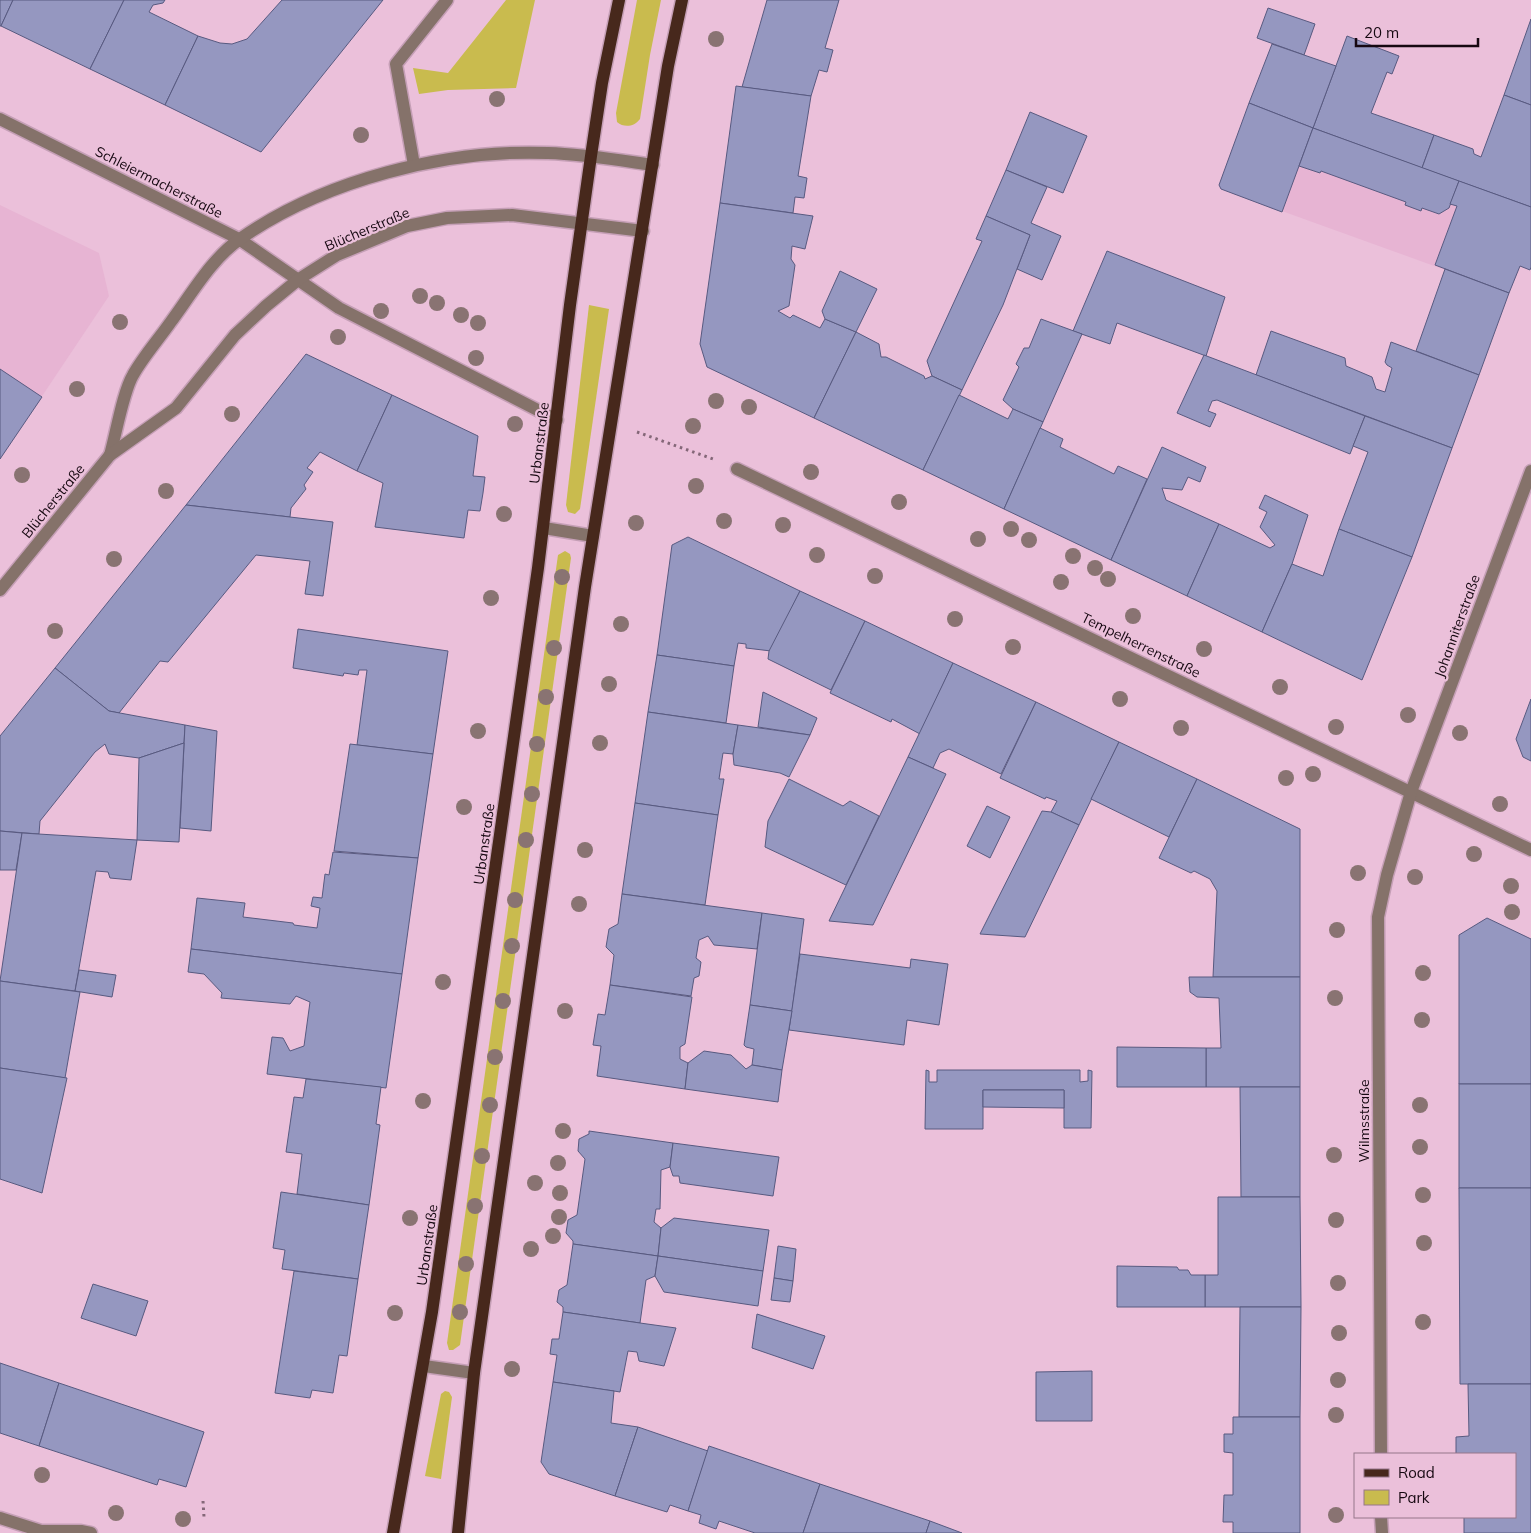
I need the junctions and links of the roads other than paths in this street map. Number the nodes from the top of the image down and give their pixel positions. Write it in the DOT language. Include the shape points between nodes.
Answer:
graph roads {
  1 [pos="447,0"];
  2 [pos="619,0"];
  3 [pos="682,0"];
  4 [pos="0,119"];
  5 [pos="591,156"];
  6 [pos="414,165"];
  7 [pos="653,165"];
  8 [pos="582,223"];
  9 [pos="642,231"];
  10 [pos="239,239"];
  11 [pos="299,279"];
  12 [pos="557,420"];
  13 [pos="110,454"];
  14 [pos="738,469"];
  15 [pos="1531,471"];
  16 [pos="544,528"];
  17 [pos="594,536"];
  18 [pos="0,590"];
  19 [pos="1411,792"];
  20 [pos="1531,850"];
  21 [pos="424,1366"];
  22 [pos="474,1373"];
  23 [pos="1381,1453"];
  24 [pos="0,1518"];
  25 [pos="1382,1518"];
  26 [pos="42,1532"];
  27 [pos="91,1533"];
  28 [pos="393,1533"];
  29 [pos="458,1533"];
  30 [pos="1382,1533"];
  1 -- 6 [label="street" via="396,64"];
  2 -- 5 [label="main road"];
  3 -- 7 [label="main road"];
  4 -- 10 [label="street, Schleiermacherstraße"];
  5 -- 6 [label="street, Blücherstraße" via="520,152"];
  5 -- 7 [label="street, Blücherstraße"];
  5 -- 8 [label="main road, Urbanstraße"];
  6 -- 10 [label="street, Blücherstraße" via="370,176 320,196"];
  7 -- 9 [label="main road"];
  8 -- 9 [label="street, Blücherstraße"];
  8 -- 11 [label="street, Blücherstraße" via="490,214 407,226 338,254"];
  8 -- 12 [label="main road, Urbanstraße"];
  9 -- 17 [label="main road"];
  10 -- 11 [label="street, Schleiermacherstraße"];
  10 -- 13 [label="street, Blücherstraße" via="214,264 132,376"];
  11 -- 12 [label="street, Schleiermacherstraße" via="339,308"];
  11 -- 13 [label="street, Blücherstraße" via="235,335 176,408"];
  12 -- 16 [label="main road, Urbanstraße"];
  13 -- 18 [label="street, Blücherstraße"];
  14 -- 19 [label="street, Tempelherrenstraße"];
  15 -- 19 [label="street, Johanniterstraße"];
  16 -- 17 [label="street"];
  16 -- 21 [label="main road, Urbanstraße"];
  17 -- 22 [label="main road"];
  19 -- 20 [label="street, Tempelherrenstraße"];
  19 -- 23 [label="street, Wilmsstraße" via="1378,917"];
  21 -- 22 [label="street"];
  21 -- 28 [label="main road, Urbanstraße"];
  22 -- 29 [label="main road"];
  24 -- 26 [label="street"];
  25 -- 30 [label="street"];
  26 -- 27 [label="street"];
}
